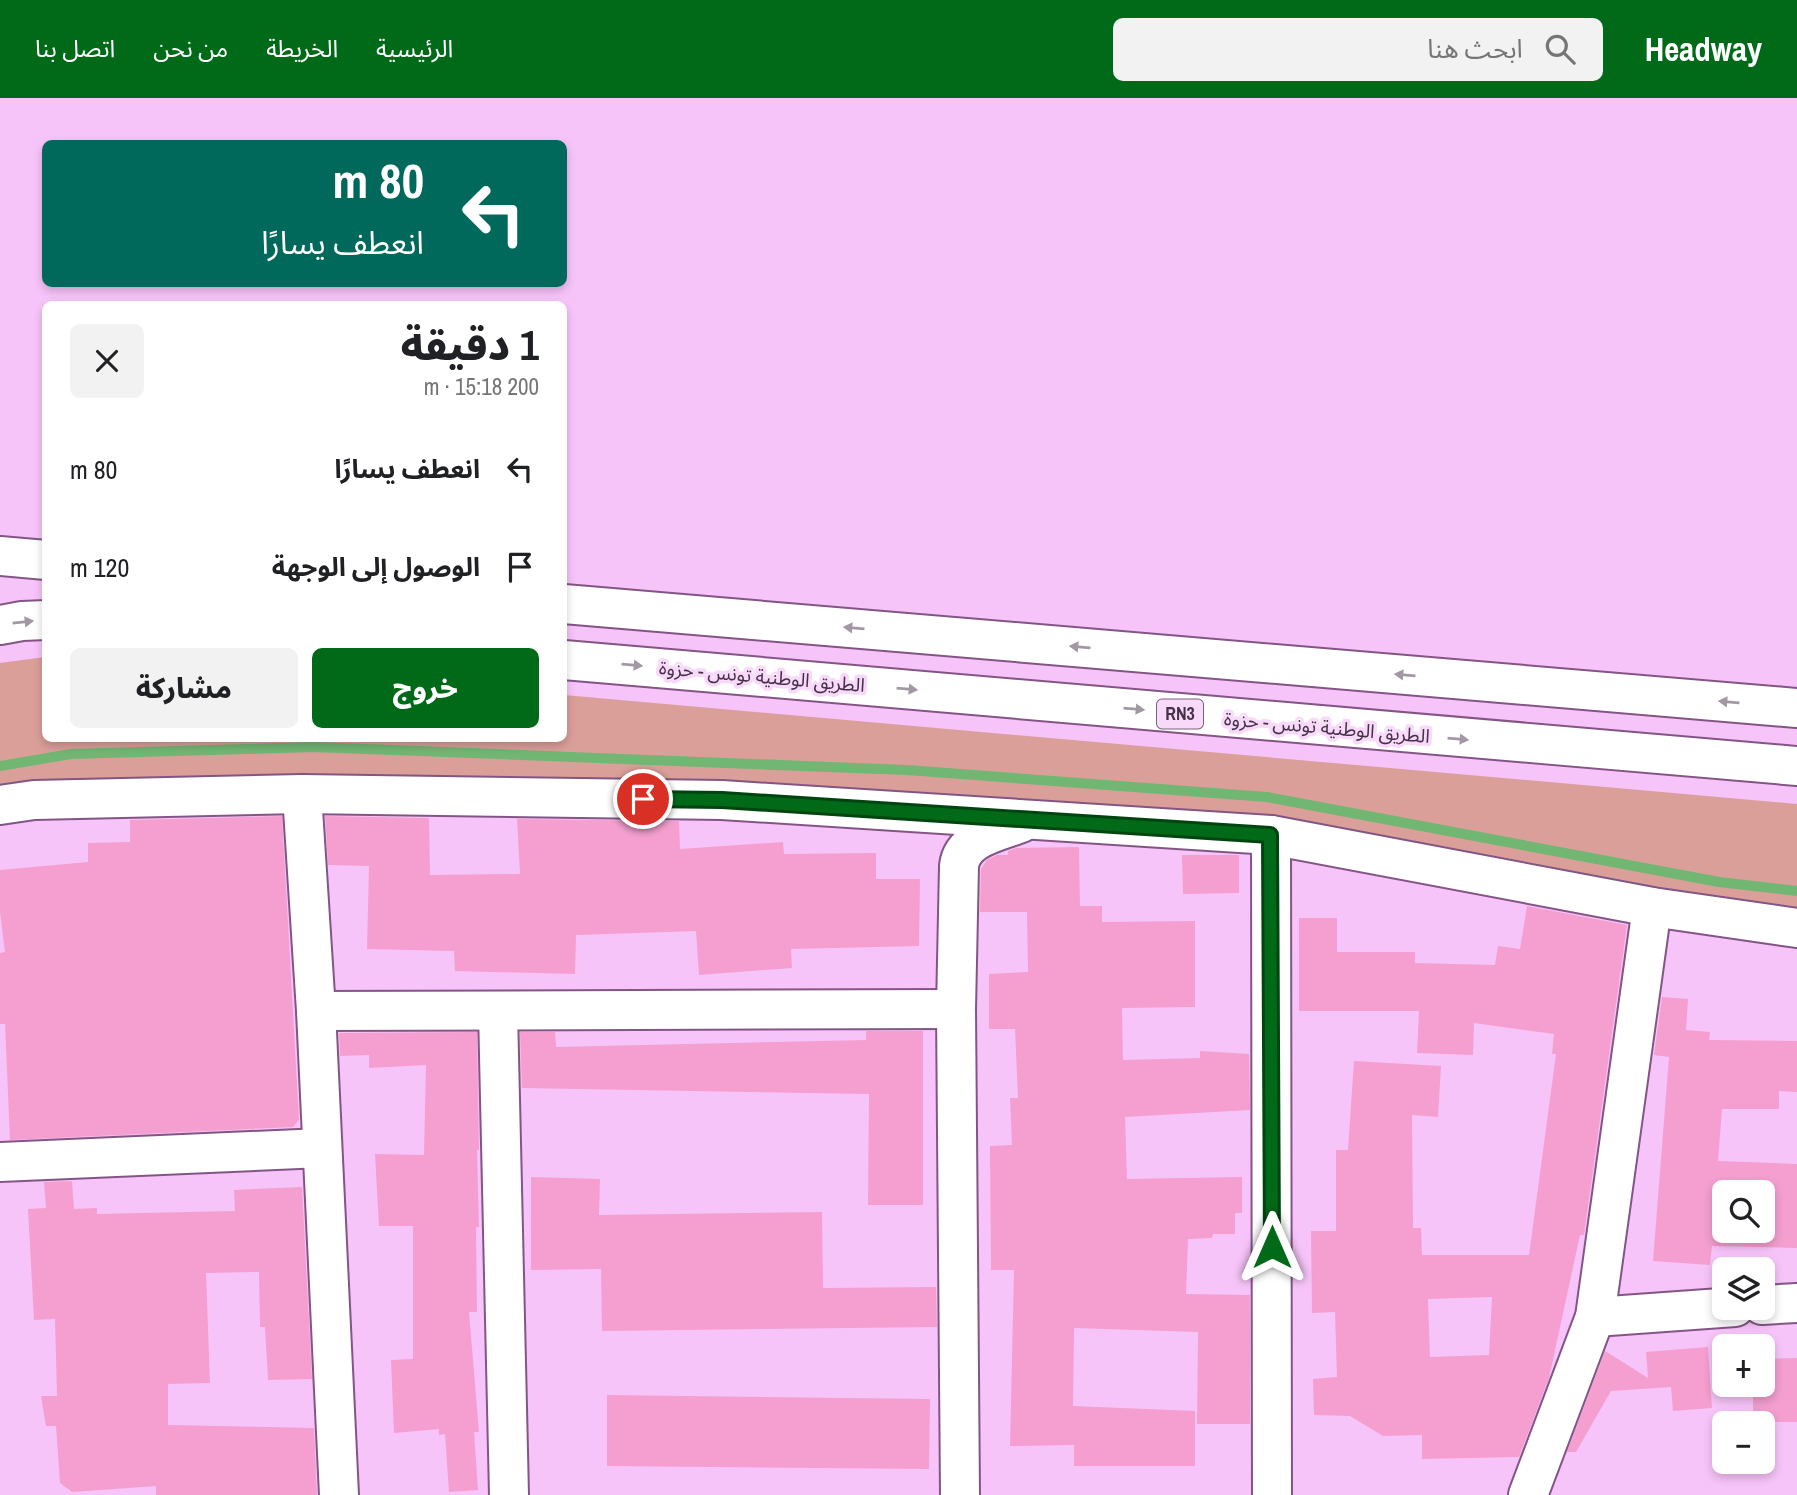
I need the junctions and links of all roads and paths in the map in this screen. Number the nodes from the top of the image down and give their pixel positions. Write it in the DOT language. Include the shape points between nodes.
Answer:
graph roads {
  1 [pos="0,556"];
  2 [pos="42,560"];
  3 [pos="567,604"];
  4 [pos="42,620"];
  5 [pos="0,625"];
  6 [pos="567,660"];
  7 [pos="1797,708"];
  8 [pos="1797,766"];
  9 [pos="302,794"];
  10 [pos="0,805"];
  11 [pos="1033,818"];
  12 [pos="1270,835"];
  13 [pos="1652,907"];
  14 [pos="1797,928"];
  15 [pos="956,1009"];
  16 [pos="316,1011"];
  17 [pos="498,1011"];
  18 [pos="322,1148"];
  19 [pos="0,1162"];
  20 [pos="1797,1303"];
  21 [pos="1775,1304"];
  22 [pos="1712,1309"];
  23 [pos="1595,1317"];
  24 [pos="339,1495"];
  25 [pos="509,1495"];
  26 [pos="960,1495"];
  27 [pos="1272,1495"];
  28 [pos="1528,1495"];
  1 -- 2 [label="street"];
  7 -- 3 [label="street, one-way"];
  5 -- 4 [label="street, one-way"];
  6 -- 8 [label="street, الطريق الوطنية تونس - حزوة / RN3, one-way"];
  9 -- 10 [label="street" via="34,800"];
  9 -- 11 [label="street" via="722,800"];
  9 -- 16 [label="street"];
  11 -- 12 [label="street"];
  11 -- 15 [label="street" via="973,842 960,857"];
  12 -- 13 [label="street"];
  12 -- 27 [label="street"];
  13 -- 14 [label="street"];
  13 -- 23 [label="street"];
  15 -- 17 [label="street"];
  15 -- 26 [label="street"];
  16 -- 17 [label="street"];
  16 -- 18 [label="street"];
  17 -- 25 [label="street"];
  18 -- 19 [label="street"];
  18 -- 24 [label="street"];
  20 -- 21 [label="street"];
  22 -- 23 [label="street"];
  23 -- 28 [label="street"];
}
